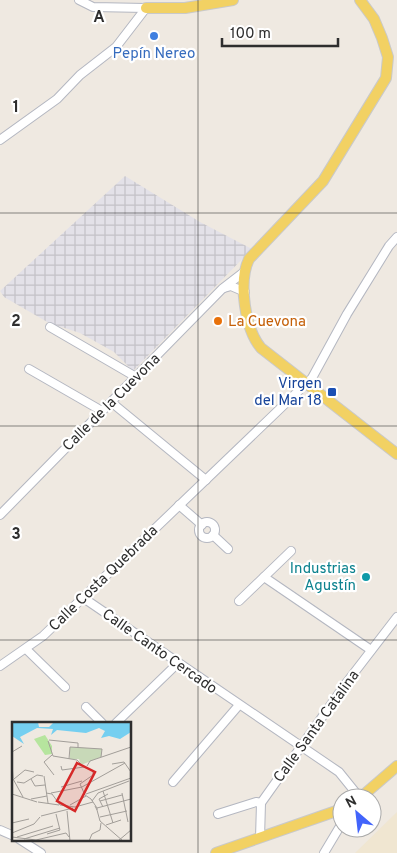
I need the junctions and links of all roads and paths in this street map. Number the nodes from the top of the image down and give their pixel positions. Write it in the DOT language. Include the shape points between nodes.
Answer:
graph roads {
  1 [pos="79,0"];
  2 [pos="233,0"];
  3 [pos="360,0"];
  4 [pos="214,1"];
  5 [pos="146,8"];
  6 [pos="0,140"];
  7 [pos="397,237"];
  8 [pos="244,272"];
  9 [pos="222,289"];
  10 [pos="245,292"];
  11 [pos="50,327"];
  12 [pos="29,369"];
  13 [pos="136,377"];
  14 [pos="306,383"];
  15 [pos="111,402"];
  16 [pos="102,411"];
  17 [pos="397,454"];
  18 [pos="206,480"];
  19 [pos="179,505"];
  20 [pos="0,514"];
  21 [pos="228,549"];
  22 [pos="291,551"];
  23 [pos="264,577"];
  24 [pos="82,597"];
  25 [pos="240,601"];
  26 [pos="397,618"];
  27 [pos="26,649"];
  28 [pos="371,650"];
  29 [pos="178,663"];
  30 [pos="0,666"];
  31 [pos="65,687"];
  32 [pos="239,705"];
  33 [pos="86,707"];
  34 [pos="101,722"];
  35 [pos="117,722"];
  36 [pos="301,746"];
  37 [pos="397,766"];
  38 [pos="173,782"];
  39 [pos="354,788"];
  40 [pos="372,788"];
  41 [pos="261,802"];
  42 [pos="332,812"];
  43 [pos="218,814"];
  44 [pos="0,830"];
  45 [pos="12,832"];
  46 [pos="260,838"];
  47 [pos="333,838"];
  48 [pos="21,840"];
  49 [pos="41,853"];
  50 [pos="216,853"];
  51 [pos="324,853"];
  1 -- 5 [label="street" via="93,7"];
  2 -- 4 [label="main road"];
  3 -- 8 [label="main road" via="374,19 382,38 388,57 386,78 323,181 249,259"];
  4 -- 5 [label="main road" via="185,8"];
  5 -- 6 [label="street" via="116,47 80,75 57,99"];
  7 -- 14 [label="street, Calle Costa Quebrada"];
  8 -- 9 [label="street, Calle de la Cuevona"];
  8 -- 10 [label="main road"];
  9 -- 10 [label="street" via="231,286"];
  9 -- 13 [label="street, Calle de la Cuevona"];
  10 -- 14 [label="main road" via="249,326 255,341"];
  11 -- 13 [label="street"];
  12 -- 16 [label="street"];
  13 -- 15 [label="street, Calle de la Cuevona"];
  14 -- 17 [label="main road"];
  14 -- 18 [label="street, Calle Costa Quebrada"];
  15 -- 16 [label="street, Calle de la Cuevona"];
  15 -- 18 [label="street"];
  16 -- 20 [label="street, Calle de la Cuevona"];
  18 -- 19 [label="street, Calle Costa Quebrada"];
  19 -- 21 [label="street" via="202,525 202,535 213,535"];
  19 -- 24 [label="street, Calle Costa Quebrada"];
  22 -- 23 [label="street"];
  23 -- 25 [label="street"];
  23 -- 28 [label="street"];
  24 -- 27 [label="street, Calle Costa Quebrada"];
  24 -- 29 [label="street, Calle Canto Cercado"];
  26 -- 28 [label="street, Calle Santa Catalina"];
  27 -- 30 [label="street, Calle Costa Quebrada"];
  27 -- 31 [label="street"];
  28 -- 36 [label="street, Calle Santa Catalina"];
  29 -- 32 [label="street, Calle Canto Cercado"];
  29 -- 35 [label="street"];
  32 -- 36 [label="street, Calle Canto Cercado"];
  32 -- 38 [label="street"];
  33 -- 34 [label="street"];
  36 -- 39 [label="street, Calle Canto Cercado" via="339,772"];
  36 -- 41 [label="street, Calle Santa Catalina"];
  37 -- 40 [label="main road"];
  41 -- 43 [label="street"];
  41 -- 46 [label="street"];
  42 -- 46 [label="main road"];
  44 -- 45 [label="street"];
  46 -- 50 [label="main road"];
  47 -- 51 [label="street"];
  48 -- 49 [label="street"];
}
